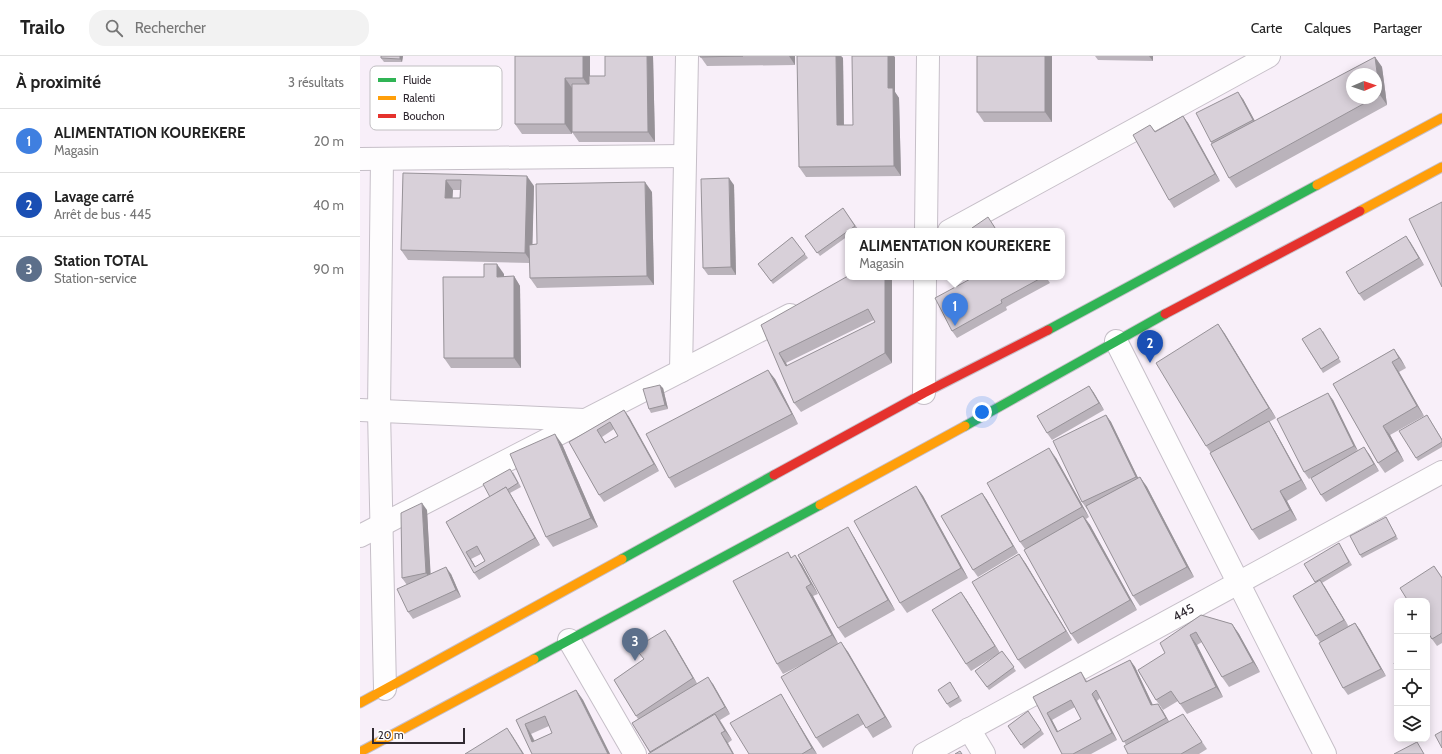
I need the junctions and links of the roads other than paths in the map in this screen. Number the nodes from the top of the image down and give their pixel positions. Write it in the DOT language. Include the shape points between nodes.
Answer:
graph roads {
  1 [pos="687,56"];
  2 [pos="928,56"];
  3 [pos="1269,56"];
  4 [pos="1442,118"];
  5 [pos="685,156"];
  6 [pos="360,159"];
  7 [pos="382,159"];
  8 [pos="1442,167"];
  9 [pos="926,228"];
  10 [pos="954,228"];
  11 [pos="925,280"];
  12 [pos="806,306"];
  13 [pos="1116,341"];
  14 [pos="681,371"];
  15 [pos="924,393"];
  16 [pos="369,410"];
  17 [pos="585,420"];
  18 [pos="1440,478"];
  19 [pos="382,524"];
  20 [pos="360,536"];
  21 [pos="1238,582"];
  22 [pos="569,640"];
  23 [pos="385,689"];
  24 [pos="360,703"];
  25 [pos="969,729"];
  26 [pos="360,752"];
  27 [pos="635,754"];
  28 [pos="924,754"];
  29 [pos="984,754"];
  30 [pos="1325,754"];
  1 -- 5 [label="street"];
  2 -- 9 [label="street"];
  3 -- 10 [label="street"];
  4 -- 15 [label="main road" via="1038,335"];
  5 -- 7 [label="street"];
  5 -- 14 [label="street"];
  6 -- 7 [label="street"];
  7 -- 16 [label="street"];
  8 -- 13 [label="main road"];
  11 -- 15 [label="street"];
  12 -- 14 [label="street"];
  13 -- 21 [label="street"];
  13 -- 22 [label="main road" via="919,451"];
  14 -- 17 [label="street"];
  15 -- 23 [label="main road"];
  16 -- 17 [label="street"];
  16 -- 19 [label="street"];
  17 -- 19 [label="street"];
  18 -- 21 [label="street, 445"];
  19 -- 20 [label="street"];
  19 -- 23 [label="street"];
  21 -- 25 [label="street, 445"];
  21 -- 30 [label="street"];
  22 -- 26 [label="main road"];
  22 -- 27 [label="street"];
  23 -- 24 [label="main road"];
  25 -- 28 [label="street, 445"];
  25 -- 29 [label="street"];
}
